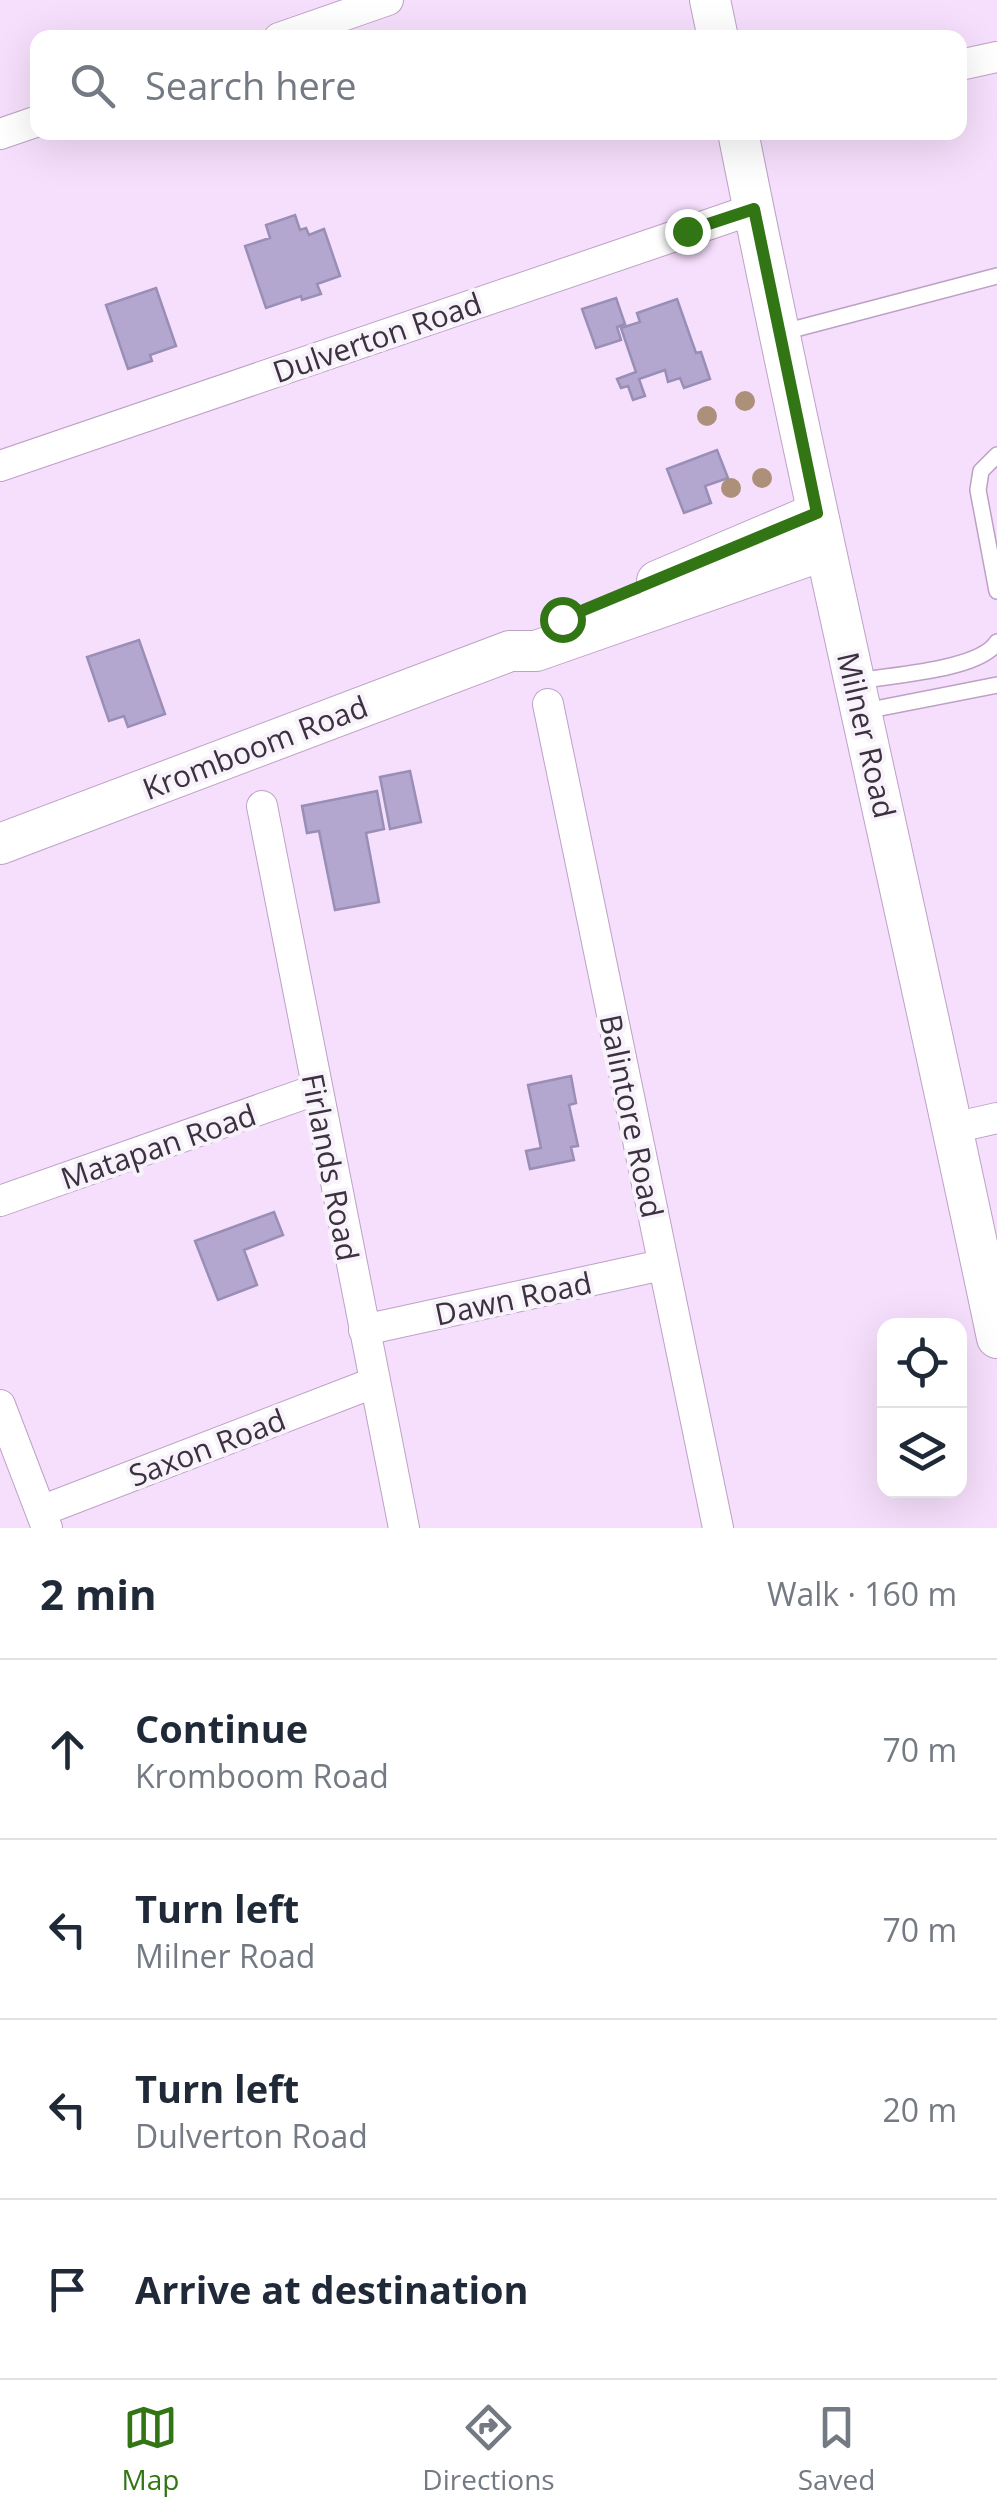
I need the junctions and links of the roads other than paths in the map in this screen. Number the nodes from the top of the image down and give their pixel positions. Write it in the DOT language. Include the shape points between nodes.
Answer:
graph roads {
  1 [pos="388,0"];
  2 [pos="710,0"];
  3 [pos="302,30"];
  4 [pos="716,30"];
  5 [pos="997,57"];
  6 [pos="967,63"];
  7 [pos="30,124"];
  8 [pos="0,134"];
  9 [pos="740,140"];
  10 [pos="754,209"];
  11 [pos="997,276"];
  12 [pos="780,333"];
  13 [pos="997,455"];
  14 [pos="0,466"];
  15 [pos="821,532"];
  16 [pos="997,591"];
  17 [pos="997,642"];
  18 [pos="997,685"];
  19 [pos="858,696"];
  20 [pos="548,704"];
  21 [pos="262,806"];
  22 [pos="0,844"];
  23 [pos="315,1090"];
  24 [pos="997,1118"];
  25 [pos="953,1128"];
  26 [pos="0,1201"];
  27 [pos="662,1266"];
  28 [pos="364,1330"];
  29 [pos="997,1338"];
  30 [pos="373,1383"];
  31 [pos="0,1406"];
  32 [pos="12,1475"];
  33 [pos="44,1519"];
  34 [pos="404,1528"];
  35 [pos="718,1528"];
  1 -- 3 [label="street"];
  2 -- 4 [label="main road"];
  5 -- 6 [label="street"];
  7 -- 8 [label="street"];
  9 -- 10 [label="main road, Milner Road"];
  10 -- 12 [label="main road, Milner Road"];
  10 -- 14 [label="street, Dulverton Road"];
  11 -- 12 [label="lane"];
  12 -- 15 [label="main road, Milner Road"];
  13 -- 16 [label="lane" via="981,471 978,490"];
  15 -- 19 [label="main road, Milner Road"];
  15 -- 22 [label="main road, Kromboom Road" via="536,651 510,651"];
  17 -- 19 [label="lane" via="982,656"];
  18 -- 19 [label="lane"];
  19 -- 25 [label="main road, Milner Road"];
  20 -- 27 [label="street, Balintore Road"];
  21 -- 23 [label="street, Firlands Road"];
  23 -- 26 [label="street, Matapan Road"];
  23 -- 28 [label="street, Firlands Road"];
  24 -- 25 [label="street"];
  25 -- 29 [label="main road, Milner Road"];
  27 -- 28 [label="street, Dawn Road"];
  27 -- 35 [label="street, Balintore Road"];
  28 -- 30 [label="street, Firlands Road"];
  30 -- 33 [label="street, Saxon Road"];
  30 -- 34 [label="street, Firlands Road"];
  31 -- 32 [label="street"];
  32 -- 33 [label="street"];
}
